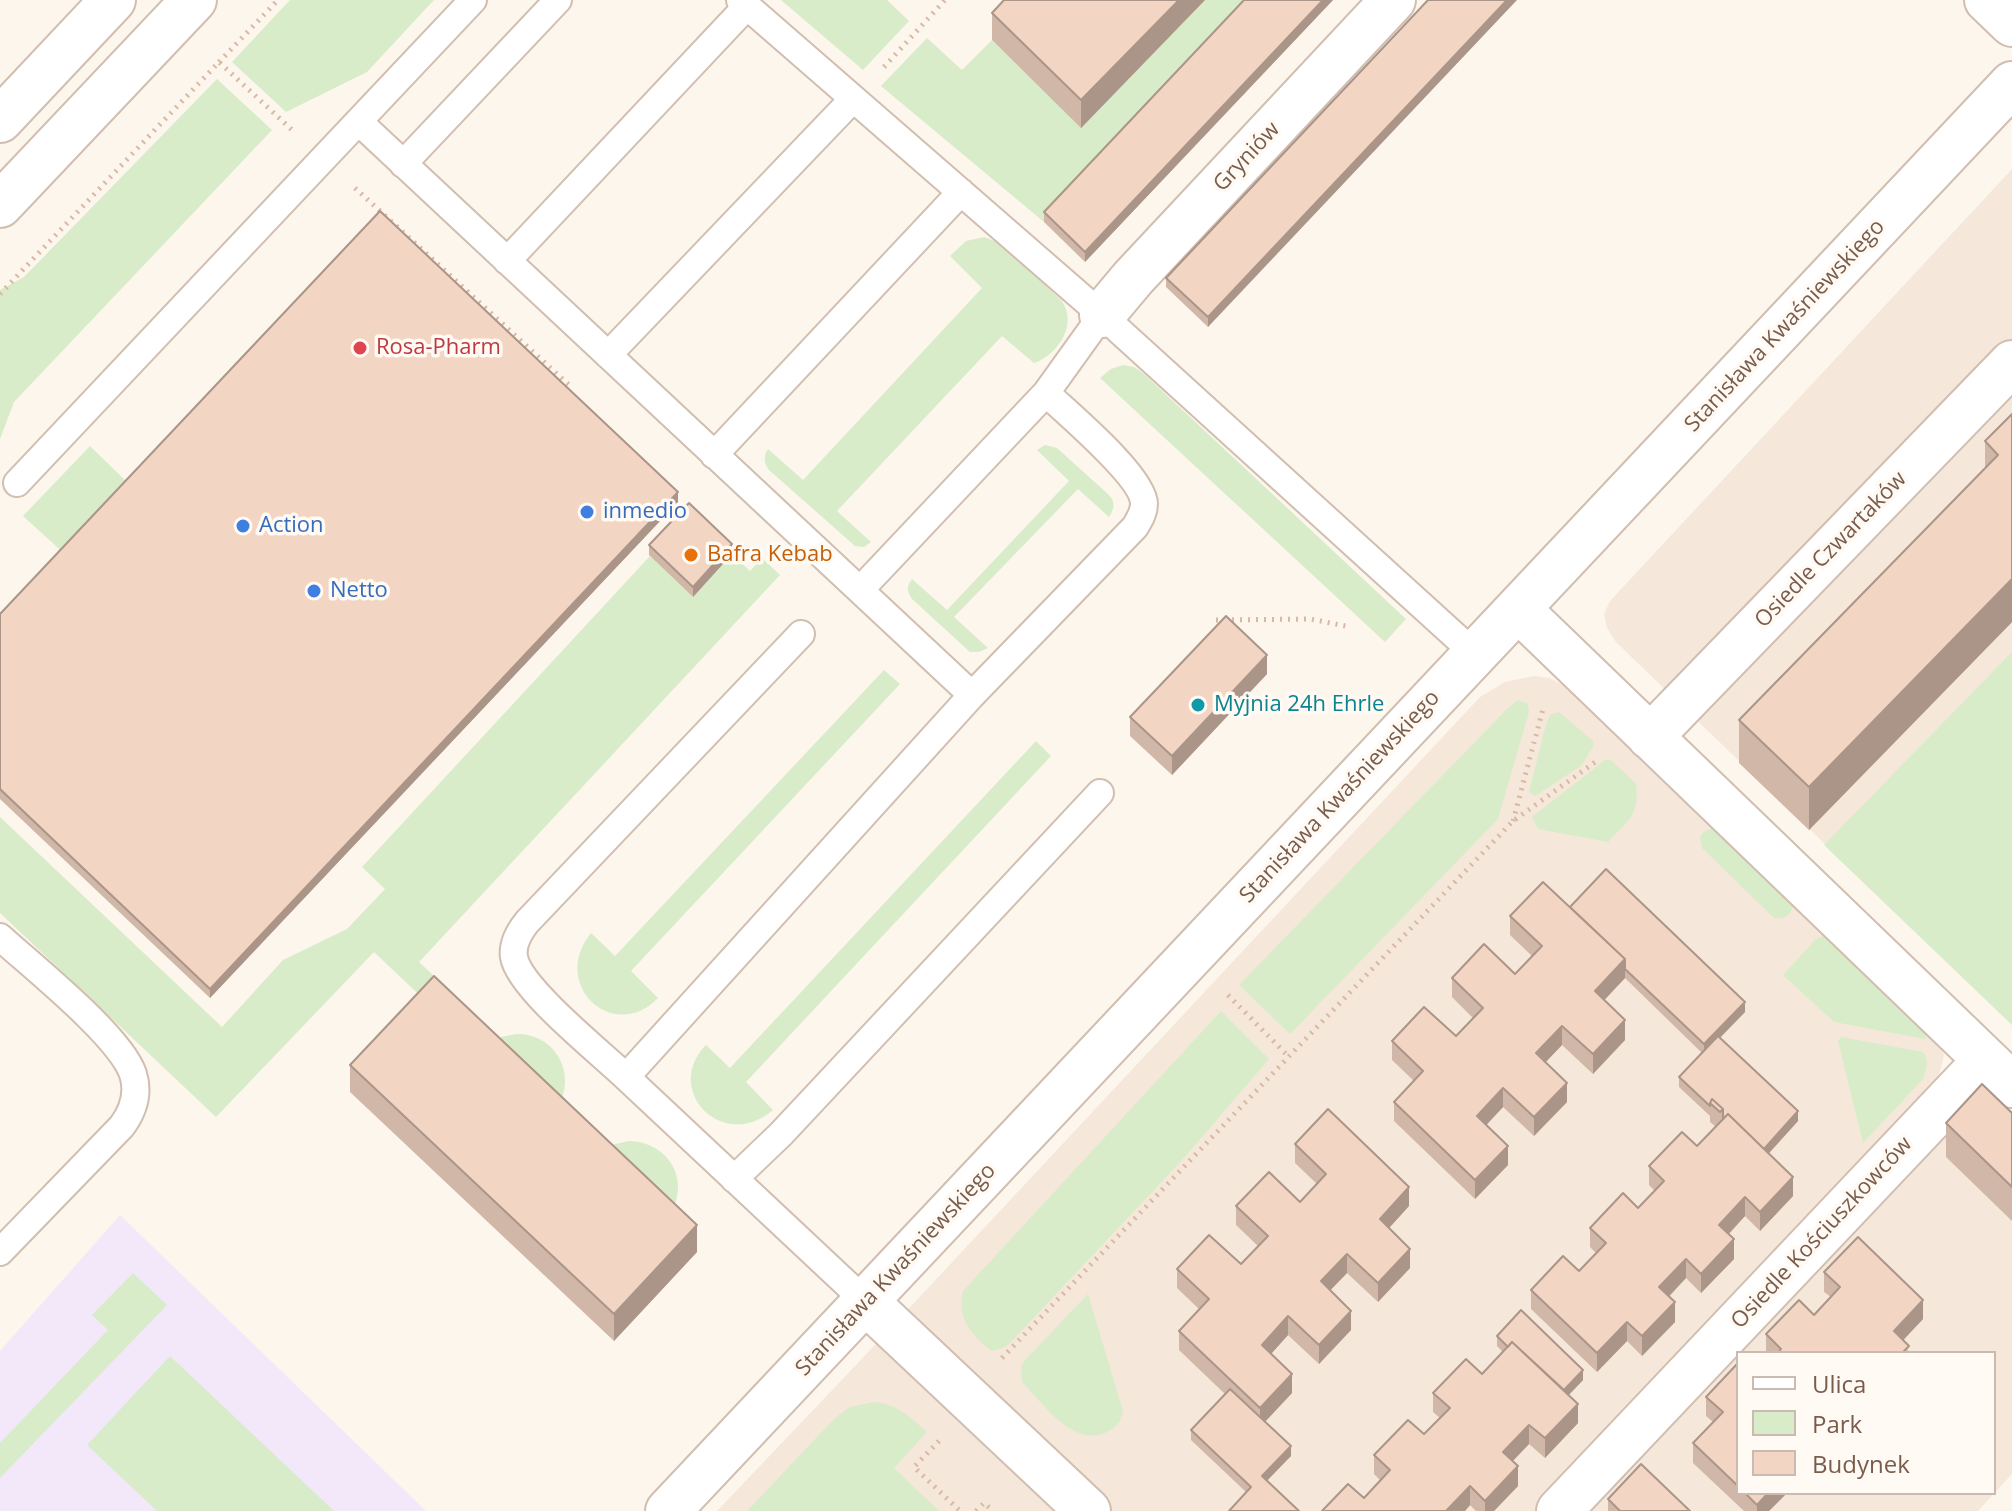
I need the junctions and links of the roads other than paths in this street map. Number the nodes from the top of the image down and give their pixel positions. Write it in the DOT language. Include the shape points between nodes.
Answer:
graph roads {
  1 [pos="113,0"];
  2 [pos="194,0"];
  3 [pos="473,0"];
  4 [pos="558,0"];
  5 [pos="1393,0"];
  6 [pos="1987,0"];
  7 [pos="744,3"];
  8 [pos="2012,24"];
  9 [pos="2012,84"];
  10 [pos="853,99"];
  11 [pos="0,120"];
  12 [pos="359,122"];
  13 [pos="403,164"];
  14 [pos="961,192"];
  15 [pos="0,205"];
  16 [pos="507,261"];
  17 [pos="1102,315"];
  18 [pos="608,355"];
  19 [pos="2012,363"];
  20 [pos="1046,393"];
  21 [pos="714,455"];
  22 [pos="17,483"];
  23 [pos="860,590"];
  24 [pos="1518,609"];
  25 [pos="801,634"];
  26 [pos="1475,654"];
  27 [pos="972,695"];
  28 [pos="1650,737"];
  29 [pos="1100,793"];
  30 [pos="0,937"];
  31 [pos="1999,1072"];
  32 [pos="626,1077"];
  33 [pos="734,1179"];
  34 [pos="0,1252"];
  35 [pos="866,1302"];
  36 [pos="668,1511"];
  37 [pos="1088,1511"];
  38 [pos="1559,1511"];
  1 -- 11 [label="street"];
  2 -- 15 [label="street"];
  3 -- 12 [label="lane"];
  4 -- 13 [label="lane"];
  5 -- 17 [label="street, Gryniów"];
  6 -- 8 [label="street"];
  7 -- 10 [label="lane"];
  7 -- 16 [label="lane"];
  9 -- 24 [label="street, Stanisława Kwaśniewskiego"];
  10 -- 14 [label="lane"];
  10 -- 18 [label="lane"];
  12 -- 13 [label="lane"];
  12 -- 22 [label="lane"];
  13 -- 16 [label="lane"];
  14 -- 17 [label="lane"];
  14 -- 21 [label="lane"];
  16 -- 18 [label="lane"];
  17 -- 20 [label="lane"];
  17 -- 26 [label="lane"];
  18 -- 21 [label="lane"];
  19 -- 28 [label="street, Osiedle Czwartaków"];
  20 -- 23 [label="lane"];
  20 -- 27 [label="lane" via="1130,474 1144,505 1135,527"];
  21 -- 23 [label="lane"];
  23 -- 27 [label="lane"];
  24 -- 26 [label="street, Stanisława Kwaśniewskiego"];
  24 -- 28 [label="street"];
  25 -- 32 [label="lane" via="517,936 514,959 530,987"];
  26 -- 35 [label="street, Stanisława Kwaśniewskiego"];
  27 -- 32 [label="lane"];
  28 -- 31 [label="street"];
  29 -- 33 [label="lane"];
  30 -- 34 [label="lane" via="109,1037 127,1062 135,1087 132,1112 122,1126"];
  31 -- 38 [label="street, Osiedle Kościuszkowców"];
  32 -- 33 [label="lane"];
  33 -- 35 [label="lane"];
  35 -- 36 [label="street, Stanisława Kwaśniewskiego"];
  35 -- 37 [label="street"];
}
